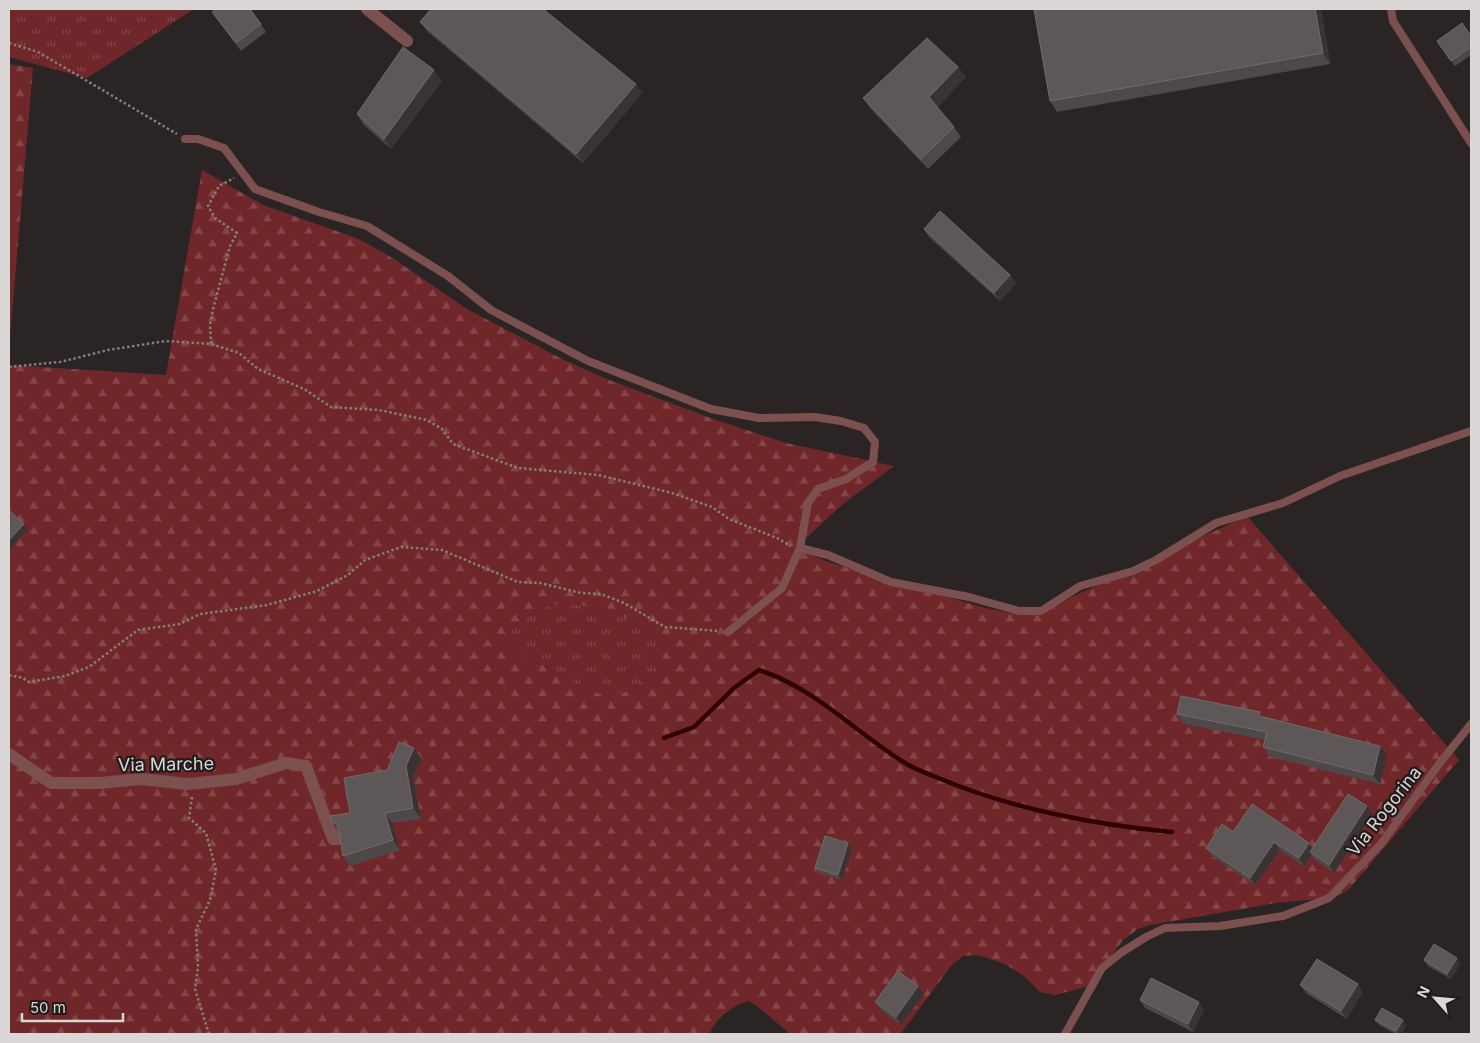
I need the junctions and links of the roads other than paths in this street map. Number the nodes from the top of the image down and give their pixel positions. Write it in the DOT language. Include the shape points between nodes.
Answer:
graph roads {
  1 [pos="367,9"];
  2 [pos="1391,9"];
  3 [pos="407,41"];
  4 [pos="185,139"];
  5 [pos="1471,143"];
  6 [pos="1471,431"];
  7 [pos="800,548"];
  8 [pos="728,632"];
  9 [pos="1471,724"];
  10 [pos="9,754"];
  11 [pos="338,839"];
  12 [pos="1065,1034"];
  1 -- 3 [label="street"];
  2 -- 5 [label="lane" via="1393,21"];
  4 -- 7 [label="lane" via="198,139 224,148 255,189 367,226 448,276 490,310 588,361 711,409 759,418 815,417 864,428 875,442 873,462 846,479 818,489 808,502"];
  6 -- 7 [label="lane" via="1340,476 1283,502 1216,524 1156,560 1133,571 1080,586 1041,611 1019,611 969,597 891,582 828,555"];
  7 -- 8 [label="lane" via="782,588"];
  9 -- 12 [label="lane, Via Rogorina" via="1381,844 1329,898 1283,916 1220,926 1165,928 1146,937 1102,968"];
  10 -- 11 [label="street, Via Marche" via="51,783 141,779 188,784 236,779 286,763 306,766 333,840"];
}
